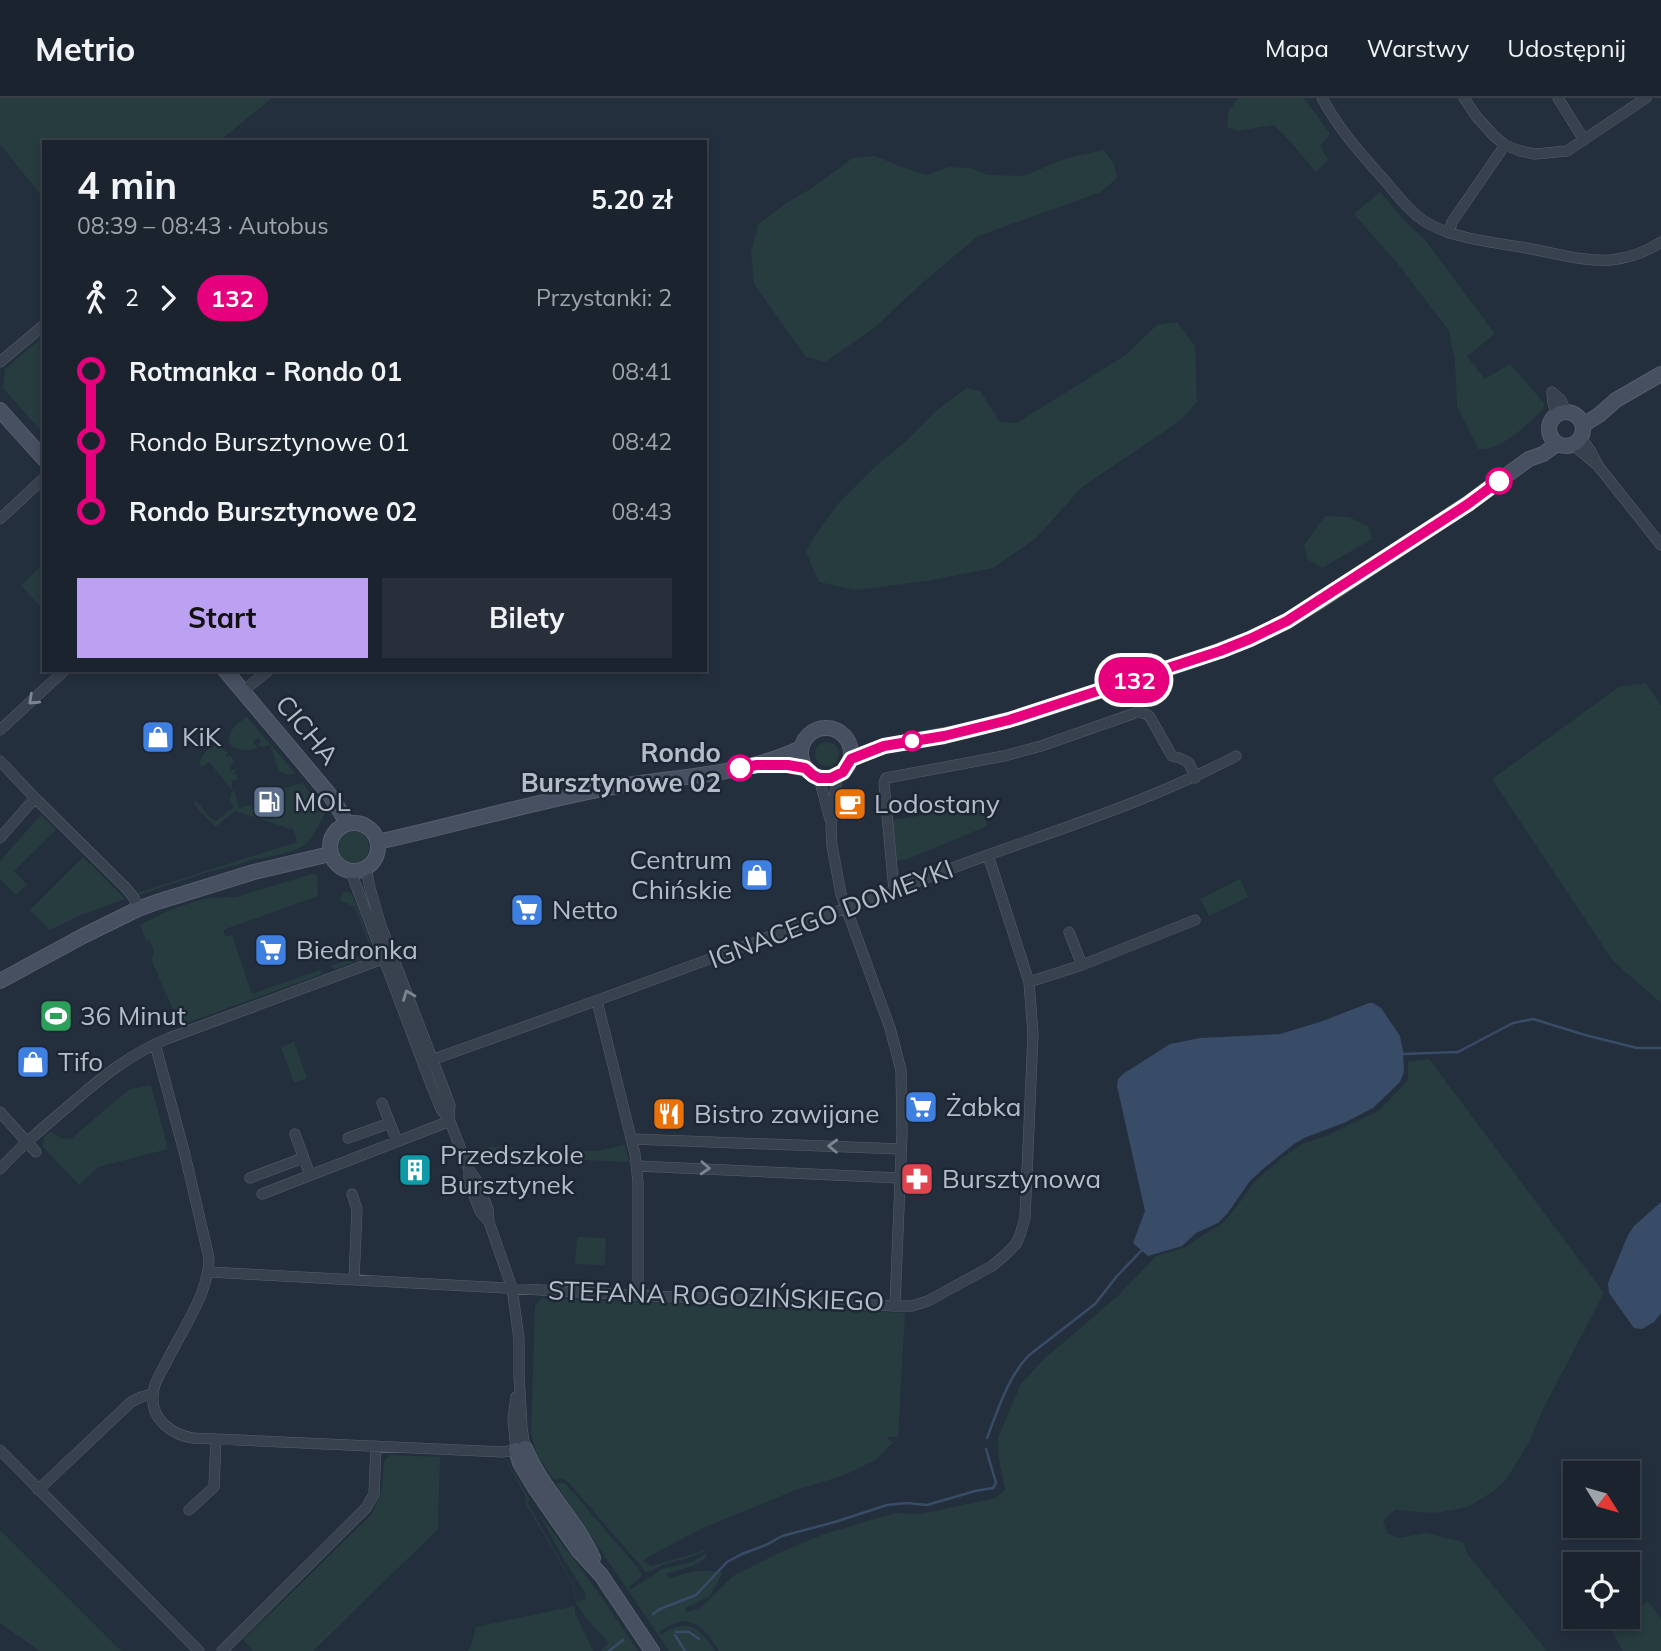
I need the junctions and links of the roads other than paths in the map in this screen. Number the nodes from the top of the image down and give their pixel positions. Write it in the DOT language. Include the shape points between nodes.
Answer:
graph roads {
  1 [pos="1322,98"];
  2 [pos="1464,98"];
  3 [pos="1558,98"];
  4 [pos="1646,98"];
  5 [pos="1584,140"];
  6 [pos="1505,145"];
  7 [pos="1449,233"];
  8 [pos="1661,242"];
  9 [pos="42,328"];
  10 [pos="0,362"];
  11 [pos="1661,373"];
  12 [pos="0,410"];
  13 [pos="1573,425"];
  14 [pos="1554,439"];
  15 [pos="42,457"];
  16 [pos="42,480"];
  17 [pos="0,519"];
  18 [pos="1661,545"];
  19 [pos="63,672"];
  20 [pos="227,672"];
  21 [pos="267,672"];
  22 [pos="243,691"];
  23 [pos="0,730"];
  24 [pos="849,743"];
  25 [pos="884,746"];
  26 [pos="801,748"];
  27 [pos="1236,756"];
  28 [pos="851,759"];
  29 [pos="0,761"];
  30 [pos="757,765"];
  31 [pos="805,768"];
  32 [pos="837,776"];
  33 [pos="819,778"];
  34 [pos="1195,778"];
  35 [pos="35,798"];
  36 [pos="346,824"];
  37 [pos="831,826"];
  38 [pos="0,838"];
  39 [pos="378,842"];
  40 [pos="330,854"];
  41 [pos="988,855"];
  42 [pos="366,869"];
  43 [pos="351,872"];
  44 [pos="894,890"];
  45 [pos="138,909"];
  46 [pos="846,909"];
  47 [pos="1195,920"];
  48 [pos="1069,932"];
  49 [pos="388,957"];
  50 [pos="1082,965"];
  51 [pos="0,981"];
  52 [pos="1029,982"];
  53 [pos="597,1001"];
  54 [pos="155,1044"];
  55 [pos="428,1061"];
  56 [pos="382,1103"];
  57 [pos="0,1112"];
  58 [pos="450,1120"];
  59 [pos="390,1123"];
  60 [pos="295,1134"];
  61 [pos="348,1138"];
  62 [pos="632,1139"];
  63 [pos="27,1141"];
  64 [pos="397,1141"];
  65 [pos="901,1149"];
  66 [pos="36,1152"];
  67 [pos="303,1158"];
  68 [pos="637,1166"];
  69 [pos="0,1169"];
  70 [pos="310,1175"];
  71 [pos="250,1178"];
  72 [pos="899,1178"];
  73 [pos="262,1194"];
  74 [pos="352,1194"];
  75 [pos="209,1272"];
  76 [pos="354,1280"];
  77 [pos="512,1288"];
  78 [pos="638,1294"];
  79 [pos="895,1306"];
  80 [pos="152,1394"];
  81 [pos="216,1439"];
  82 [pos="376,1446"];
  83 [pos="520,1449"];
  84 [pos="0,1450"];
  85 [pos="38,1489"];
  86 [pos="189,1510"];
  87 [pos="199,1651"];
  88 [pos="222,1651"];
  89 [pos="652,1651"];
  1 -- 7 [label="street" via="1332,118 1408,207"];
  2 -- 6 [label="street"];
  3 -- 5 [label="street"];
  4 -- 5 [label="street"];
  5 -- 6 [label="street" via="1567,151 1535,154"];
  6 -- 7 [label="street"];
  7 -- 8 [label="street" via="1596,260 1622,258"];
  9 -- 10 [label="street"];
  11 -- 13 [label="main road" via="1599,415"];
  12 -- 15 [label="main road"];
  13 -- 14 [label="main road" via="1562,446"];
  13 -- 14 [label="main road" via="1550,424"];
  13 -- 18 [label="street" via="1583,455 1599,467"];
  14 -- 25 [label="main road" via="1537,446 1529,459 1468,504 1329,595 1250,639 1023,716"];
  16 -- 17 [label="street"];
  19 -- 23 [label="street, one-way"];
  20 -- 22 [label="main road, CICHA"];
  21 -- 22 [label="street"];
  22 -- 36 [label="main road, CICHA" via="329,794"];
  24 -- 25 [label="main road"];
  24 -- 26 [label="main road" via="839,732 825,728 807,737"];
  24 -- 28 [label="main road"];
  25 -- 28 [label="main road"];
  26 -- 30 [label="main road"];
  26 -- 31 [label="main road"];
  27 -- 34 [label="street, IGNACEGO DOMEYKI"];
  28 -- 32 [label="main road"];
  29 -- 35 [label="street"];
  30 -- 31 [label="main road"];
  30 -- 39 [label="main road" via="609,788"];
  31 -- 33 [label="main road"];
  32 -- 33 [label="main road"];
  32 -- 37 [label="street, STEFANA ROGOZIŃSKIEGO"];
  33 -- 37 [label="street, STEFANA ROGOZIŃSKIEGO"];
  34 -- 41 [label="street, IGNACEGO DOMEYKI"];
  34 -- 44 [label="street" via="1186,759 1172,755 1150,717 1142,712 1004,756 886,778"];
  35 -- 38 [label="street"];
  35 -- 45 [label="street" via="126,888"];
  36 -- 39 [label="main road" via="363,824"];
  36 -- 40 [label="main road" via="331,839"];
  37 -- 46 [label="street, STEFANA ROGOZIŃSKIEGO"];
  39 -- 42 [label="main road" via="376,857"];
  40 -- 43 [label="main road" via="338,866"];
  40 -- 45 [label="main road" via="218,882"];
  41 -- 44 [label="street, IGNACEGO DOMEYKI"];
  41 -- 52 [label="street"];
  42 -- 43 [label="main road"];
  42 -- 49 [label="street"];
  43 -- 49 [label="street"];
  44 -- 46 [label="street, IGNACEGO DOMEYKI"];
  45 -- 51 [label="main road"];
  46 -- 53 [label="street, IGNACEGO DOMEYKI"];
  46 -- 65 [label="street, STEFANA ROGOZIŃSKIEGO" via="900,1060"];
  47 -- 50 [label="street"];
  48 -- 50 [label="street"];
  49 -- 54 [label="street"];
  49 -- 55 [label="street"];
  50 -- 52 [label="street"];
  52 -- 79 [label="street" via="1033,1034 1028,1186 1020,1235 1010,1251 985,1270 920,1304"];
  53 -- 55 [label="street, IGNACEGO DOMEYKI"];
  53 -- 62 [label="street"];
  54 -- 63 [label="street" via="110,1071"];
  54 -- 75 [label="street" via="198,1206"];
  55 -- 58 [label="street" via="450,1105"];
  56 -- 59 [label="street"];
  57 -- 63 [label="street"];
  58 -- 64 [label="street"];
  58 -- 77 [label="street" via="488,1209"];
  59 -- 61 [label="street"];
  59 -- 64 [label="street"];
  60 -- 67 [label="street"];
  65 -- 62 [label="street, one-way"];
  62 -- 68 [label="street"];
  63 -- 66 [label="street"];
  63 -- 69 [label="street"];
  64 -- 70 [label="street"];
  65 -- 72 [label="street, STEFANA ROGOZIŃSKIEGO"];
  67 -- 70 [label="street"];
  67 -- 71 [label="street"];
  68 -- 72 [label="street, one-way"];
  68 -- 78 [label="street"];
  70 -- 73 [label="street"];
  72 -- 79 [label="street, STEFANA ROGOZIŃSKIEGO"];
  74 -- 76 [label="street" via="357,1209"];
  75 -- 76 [label="street, STEFANA ROGOZIŃSKIEGO"];
  75 -- 80 [label="street"];
  76 -- 77 [label="street, STEFANA ROGOZIŃSKIEGO"];
  77 -- 78 [label="street, STEFANA ROGOZIŃSKIEGO"];
  77 -- 83 [label="street" via="519,1339"];
  78 -- 79 [label="street, STEFANA ROGOZIŃSKIEGO"];
  80 -- 81 [label="street" via="157,1414 170,1430 185,1437"];
  80 -- 85 [label="street" via="131,1402"];
  81 -- 82 [label="street"];
  81 -- 86 [label="street" via="214,1487"];
  82 -- 83 [label="street"];
  82 -- 88 [label="street" via="374,1494 366,1508"];
  83 -- 89 [label="main road" via="583,1539 601,1575"];
  84 -- 85 [label="street"];
  85 -- 87 [label="street"];
}
